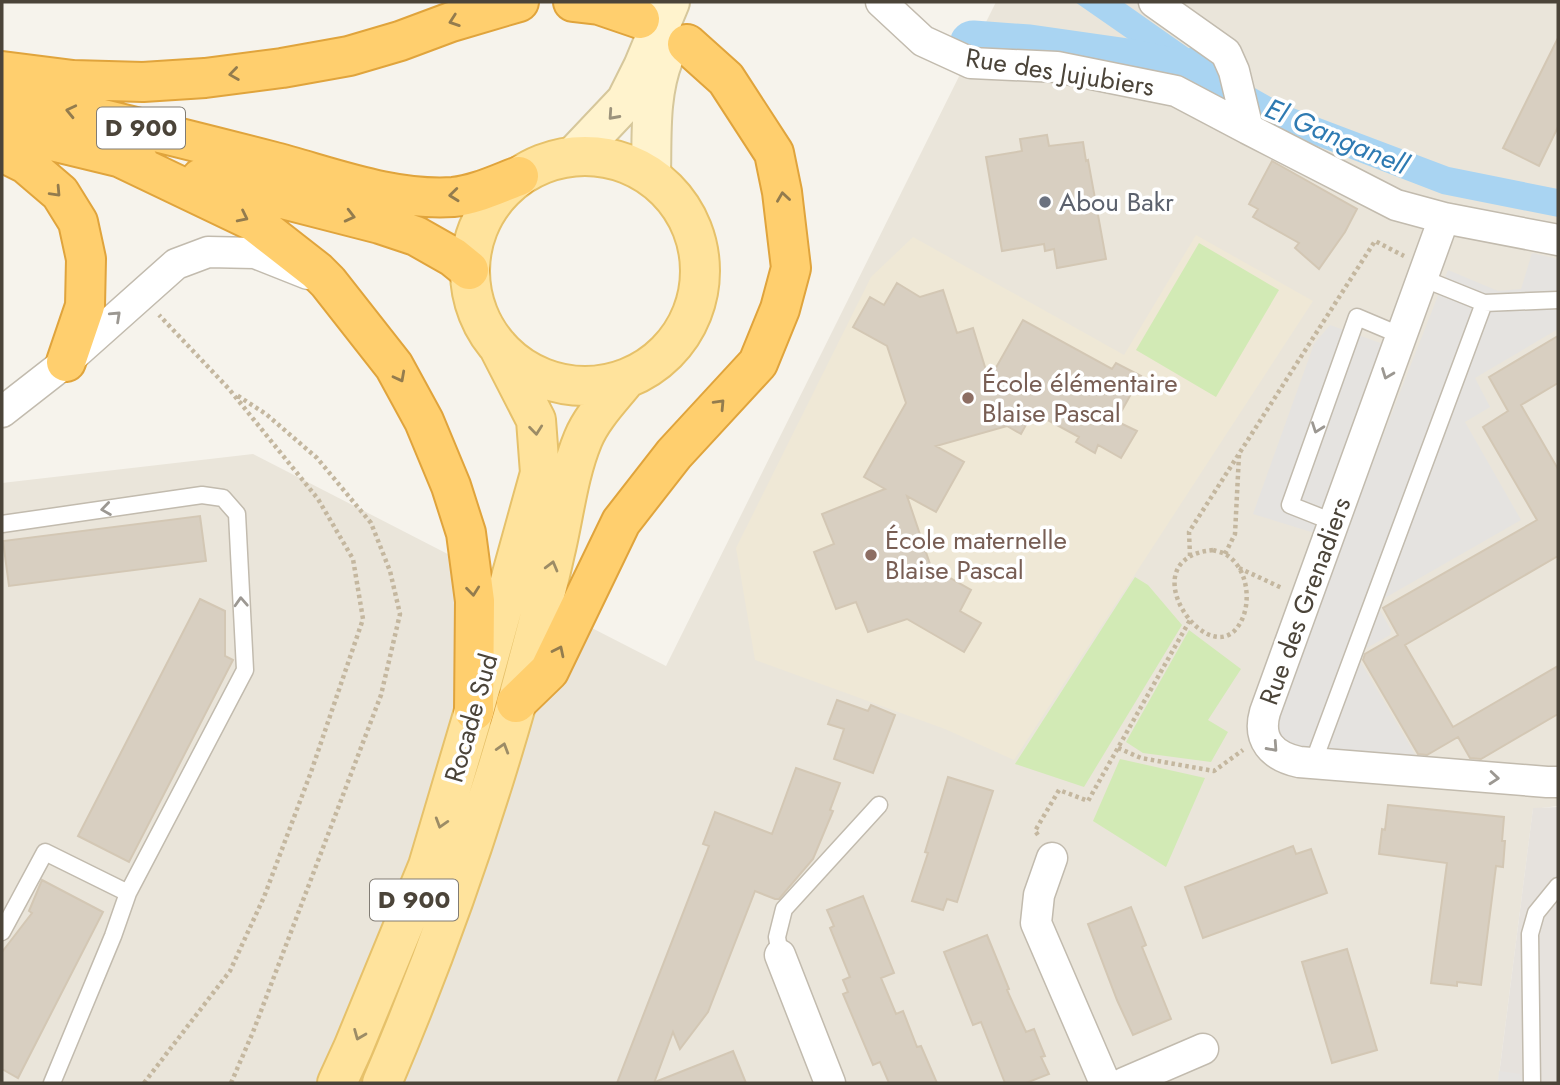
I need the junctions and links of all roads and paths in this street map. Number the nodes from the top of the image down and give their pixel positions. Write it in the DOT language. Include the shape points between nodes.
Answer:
graph roads {
  1 [pos="519,2"];
  2 [pos="573,2"];
  3 [pos="687,2"];
  4 [pos="881,2"];
  5 [pos="1154,2"];
  6 [pos="655,10"];
  7 [pos="687,44"];
  8 [pos="2,71"];
  9 [pos="650,71"];
  10 [pos="2,95"];
  11 [pos="1246,124"];
  12 [pos="2,129"];
  13 [pos="2,152"];
  14 [pos="115,155"];
  15 [pos="574,156"];
  16 [pos="519,176"];
  17 [pos="651,176"];
  18 [pos="282,181"];
  19 [pos="1444,218"];
  20 [pos="1558,238"];
  21 [pos="469,270"];
  22 [pos="1424,273"];
  23 [pos="328,282"];
  24 [pos="141,295"];
  25 [pos="1558,300"];
  26 [pos="1484,303"];
  27 [pos="1402,336"];
  28 [pos="498,346"];
  29 [pos="66,362"];
  30 [pos="626,379"];
  31 [pos="229,390"];
  32 [pos="2,412"];
  33 [pos="1239,454"];
  34 [pos="1333,522"];
  35 [pos="2,524"];
  36 [pos="1226,554"];
  37 [pos="1190,556"];
  38 [pos="1239,568"];
  39 [pos="1305,599"];
  40 [pos="1191,620"];
  41 [pos="516,703"];
  42 [pos="474,711"];
  43 [pos="1264,735"];
  44 [pos="1118,748"];
  45 [pos="1313,763"];
  46 [pos="1558,782"];
  47 [pos="879,805"];
  48 [pos="1052,858"];
  49 [pos="1558,886"];
  50 [pos="128,893"];
  51 [pos="2,932"];
  52 [pos="780,955"];
  53 [pos="1203,1049"];
  54 [pos="52,1083"];
  55 [pos="144,1083"];
  56 [pos="231,1083"];
  57 [pos="337,1083"];
  58 [pos="382,1083"];
  59 [pos="830,1083"];
  60 [pos="1105,1083"];
  61 [pos="1125,1083"];
  62 [pos="1532,1083"];
  1 -- 8 [label="highway, one-way" via="349,56 282,68 143,82"];
  2 -- 6 [label="highway"];
  3 -- 9 [label="main road"];
  4 -- 11 [label="street, Rue des Jujubiers" via="923,41 971,63 1057,67 1176,92"];
  5 -- 11 [label="street" via="1226,53"];
  6 -- 9 [label="main road"];
  41 -- 7 [label="highway, one-way" via="549,671 621,522 674,454 758,363 791,268 774,153 726,79"];
  9 -- 15 [label="main road, one-way"];
  9 -- 17 [label="main road"];
  18 -- 10 [label="highway, D 900, one-way" via="150,130"];
  11 -- 19 [label="street, Rue des Jujubiers" via="1396,205"];
  12 -- 14 [label="highway, D 900"];
  13 -- 29 [label="highway, one-way" via="26,164 60,193 78,222 86,259 85,306"];
  14 -- 18 [label="highway, D 900"];
  14 -- 23 [label="highway, one-way" via="253,221"];
  15 -- 16 [label="main road" via="545,162"];
  15 -- 17 [label="main road" via="601,156"];
  16 -- 18 [label="highway, D 900, one-way" via="454,197"];
  16 -- 21 [label="main road" via="502,190 483,217"];
  17 -- 30 [label="main road" via="666,188 688,219 696,237 701,275 684,331 659,360"];
  18 -- 21 [label="highway, D 900, one-way" via="416,236"];
  19 -- 20 [label="street, Rue des Jujubiers"];
  19 -- 22 [label="street, Rue des Grenadiers"];
  21 -- 28 [label="main road" via="482,323"];
  22 -- 26 [label="lane"];
  22 -- 27 [label="street, Rue des Grenadiers"];
  22 -- 33 [label="path" via="1375,241"];
  23 -- 24 [label="street" via="256,253 208,252 176,264"];
  23 -- 42 [label="highway, one-way" via="394,366 424,421 463,521 475,600"];
  29 -- 24 [label="street, one-way"];
  24 -- 31 [label="path"];
  25 -- 26 [label="lane"];
  26 -- 45 [label="lane"];
  27 -- 34 [label="street, Rue des Grenadiers, one-way"];
  27 -- 34 [label="lane, one-way" via="1357,317 1290,505"];
  28 -- 30 [label="main road" via="524,369 557,383 592,386"];
  28 -- 42 [label="main road, Rocade Sud / D 900, one-way" via="536,420 540,473"];
  29 -- 32 [label="street"];
  41 -- 30 [label="main road, Rocade Sud / D 900, one-way" via="574,462 592,421"];
  31 -- 55 [label="path" via="318,499 353,559 363,619 264,897 230,971"];
  31 -- 56 [label="path" via="317,458 370,523 390,571 400,614 381,695"];
  33 -- 36 [label="path" via="1236,534"];
  33 -- 37 [label="path" via="1189,533"];
  34 -- 39 [label="street, Rue des Grenadiers"];
  50 -- 35 [label="lane, one-way" via="245,670 237,514 223,498 202,495"];
  36 -- 37 [label="path" via="1213,550"];
  36 -- 38 [label="path"];
  37 -- 40 [label="path" via="1180,565 1174,582 1177,600"];
  38 -- 39 [label="path"];
  38 -- 40 [label="path" via="1247,602 1235,631 1212,636"];
  39 -- 43 [label="street, Rue des Grenadiers" via="1261,724"];
  40 -- 44 [label="path"];
  58 -- 41 [label="main road, Rocade Sud / D 900, one-way" via="475,839"];
  42 -- 57 [label="main road, Rocade Sud / D 900, one-way" via="428,866"];
  43 -- 44 [label="path" via="1214,771 1141,758"];
  43 -- 45 [label="street, Rue des Grenadiers, one-way" via="1278,754"];
  44 -- 48 [label="path" via="1088,801 1059,790 1035,831"];
  45 -- 46 [label="street, Rue des Grenadiers, one-way"];
  47 -- 52 [label="lane" via="784,909 777,937"];
  48 -- 60 [label="street" via="1038,895 1035,923"];
  49 -- 62 [label="lane" via="1536,913 1530,934"];
  50 -- 51 [label="lane" via="45,852"];
  50 -- 54 [label="lane"];
  52 -- 59 [label="street"];
  53 -- 61 [label="street"];
}
